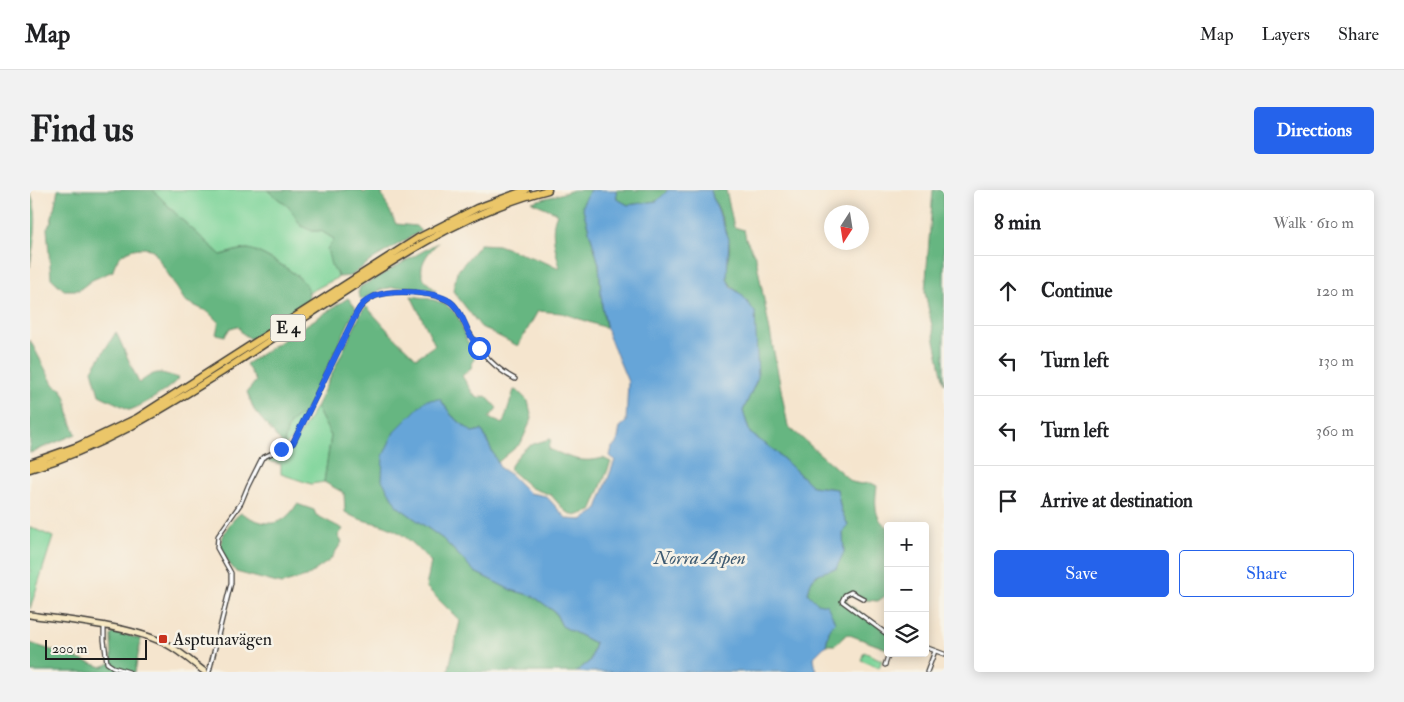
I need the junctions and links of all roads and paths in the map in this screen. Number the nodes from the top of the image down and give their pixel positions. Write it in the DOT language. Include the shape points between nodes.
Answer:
graph roads {
  1 [pos="526,190"];
  2 [pos="548,190"];
  3 [pos="515,379"];
  4 [pos="30,463"];
  5 [pos="30,469"];
  6 [pos="864,599"];
  7 [pos="30,616"];
  8 [pos="104,627"];
  9 [pos="884,632"];
  10 [pos="929,649"];
  11 [pos="935,652"];
  12 [pos="944,654"];
  13 [pos="888,657"];
  14 [pos="885,665"];
  15 [pos="129,672"];
  16 [pos="207,672"];
  17 [pos="927,672"];
  1 -- 4 [label="highway, E 4" via="477,208 418,238 137,418 78,446"];
  2 -- 5 [label="highway, E 4" via="451,226 147,419 113,438"];
  3 -- 16 [label="street" via="494,365 469,333 455,306 443,298 426,293 386,293 363,304 293,443 262,458 241,503 218,536 216,548 231,573 231,583"];
  6 -- 9 [label="street" via="851,592 842,601"];
  7 -- 8 [label="main road"];
  8 -- 15 [label="street" via="107,663"];
  8 -- 16 [label="main road" via="161,642"];
  10 -- 11 [label="street"];
  11 -- 12 [label="street"];
  11 -- 17 [label="street"];
  13 -- 14 [label="street"];
}
